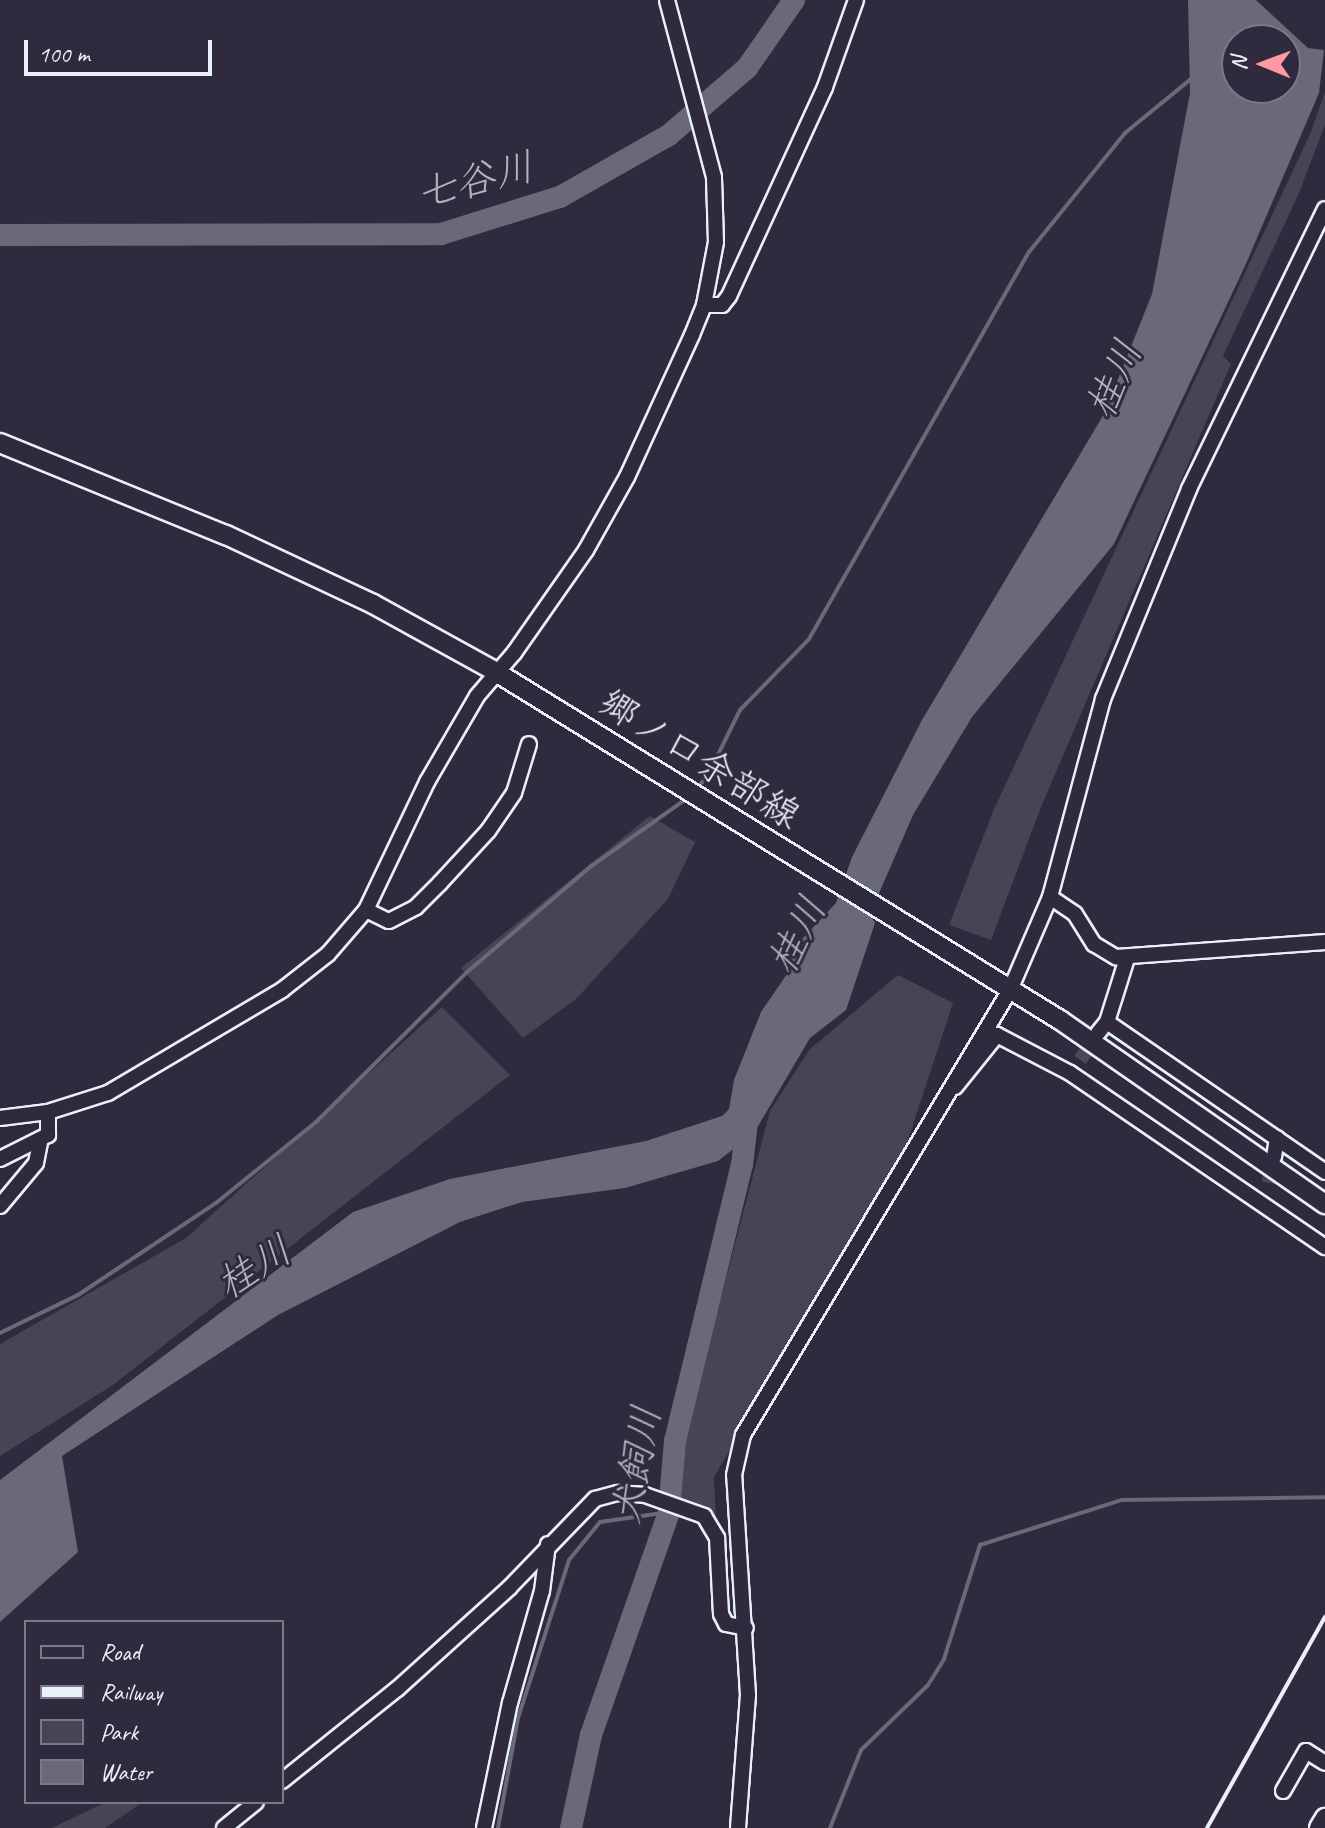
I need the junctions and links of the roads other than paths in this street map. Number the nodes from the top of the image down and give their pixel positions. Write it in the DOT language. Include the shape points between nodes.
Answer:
graph roads {
  1 [pos="667,0"];
  2 [pos="856,0"];
  3 [pos="1325,209"];
  4 [pos="704,305"];
  5 [pos="0,443"];
  6 [pos="496,672"];
  7 [pos="529,744"];
  8 [pos="1050,897"];
  9 [pos="366,910"];
  10 [pos="1325,942"];
  11 [pos="1127,958"];
  12 [pos="1010,990"];
  13 [pos="1080,1060"];
  14 [pos="1070,1073"];
  15 [pos="947,1091"];
  16 [pos="48,1112"];
  17 [pos="0,1118"];
  18 [pos="1277,1138"];
  19 [pos="40,1143"];
  20 [pos="1274,1157"];
  21 [pos="0,1159"];
  22 [pos="1325,1172"];
  23 [pos="1269,1183"];
  24 [pos="1264,1201"];
  25 [pos="1325,1204"];
  26 [pos="0,1206"];
  27 [pos="1325,1247"];
  28 [pos="548,1542"];
  29 [pos="746,1628"];
  30 [pos="1325,1763"];
  31 [pos="284,1779"];
  32 [pos="1283,1791"];
  33 [pos="254,1804"];
  34 [pos="1325,1818"];
  35 [pos="224,1828"];
  36 [pos="484,1828"];
  37 [pos="738,1828"];
  38 [pos="1319,1828"];
  1 -- 4 [label="street" via="717,208"];
  2 -- 4 [label="street" via="825,87 729,296 722,305"];
  3 -- 8 [label="street" via="1189,489 1103,699"];
  4 -- 6 [label="street" via="620,489 586,550"];
  5 -- 6 [label="main road, 郷ノ口余部線" via="226,535 373,604"];
  6 -- 9 [label="street" via="450,739"];
  6 -- 12 [label="main road, 郷ノ口余部線"];
  7 -- 9 [label="street" via="514,793 488,831 440,883 416,907 389,921"];
  8 -- 11 [label="street" via="1075,914 1105,953"];
  8 -- 12 [label="street"];
  9 -- 16 [label="street" via="328,954 282,990 108,1093"];
  10 -- 11 [label="street"];
  11 -- 18 [label="street" via="1103,1028"];
  12 -- 15 [label="street"];
  12 -- 25 [label="main road, 郷ノ口余部線"];
  13 -- 14 [label="street"];
  14 -- 15 [label="street" via="997,1035 962,1084"];
  14 -- 24 [label="street"];
  15 -- 29 [label="street" via="909,1164 743,1435 734,1475"];
  16 -- 17 [label="street"];
  16 -- 19 [label="street" via="48,1135"];
  18 -- 20 [label="street"];
  18 -- 22 [label="street"];
  19 -- 21 [label="street"];
  19 -- 26 [label="street" via="36,1163"];
  23 -- 24 [label="street"];
  24 -- 27 [label="street"];
  28 -- 29 [label="street" via="595,1499 618,1493 645,1495 688,1509 704,1516 717,1538 721,1614 726,1624"];
  28 -- 31 [label="street" via="498,1598"];
  28 -- 36 [label="street" via="542,1591 510,1703"];
  29 -- 37 [label="street" via="748,1695"];
  30 -- 32 [label="street" via="1306,1751"];
  33 -- 35 [label="street"];
  34 -- 38 [label="main road"];
}
